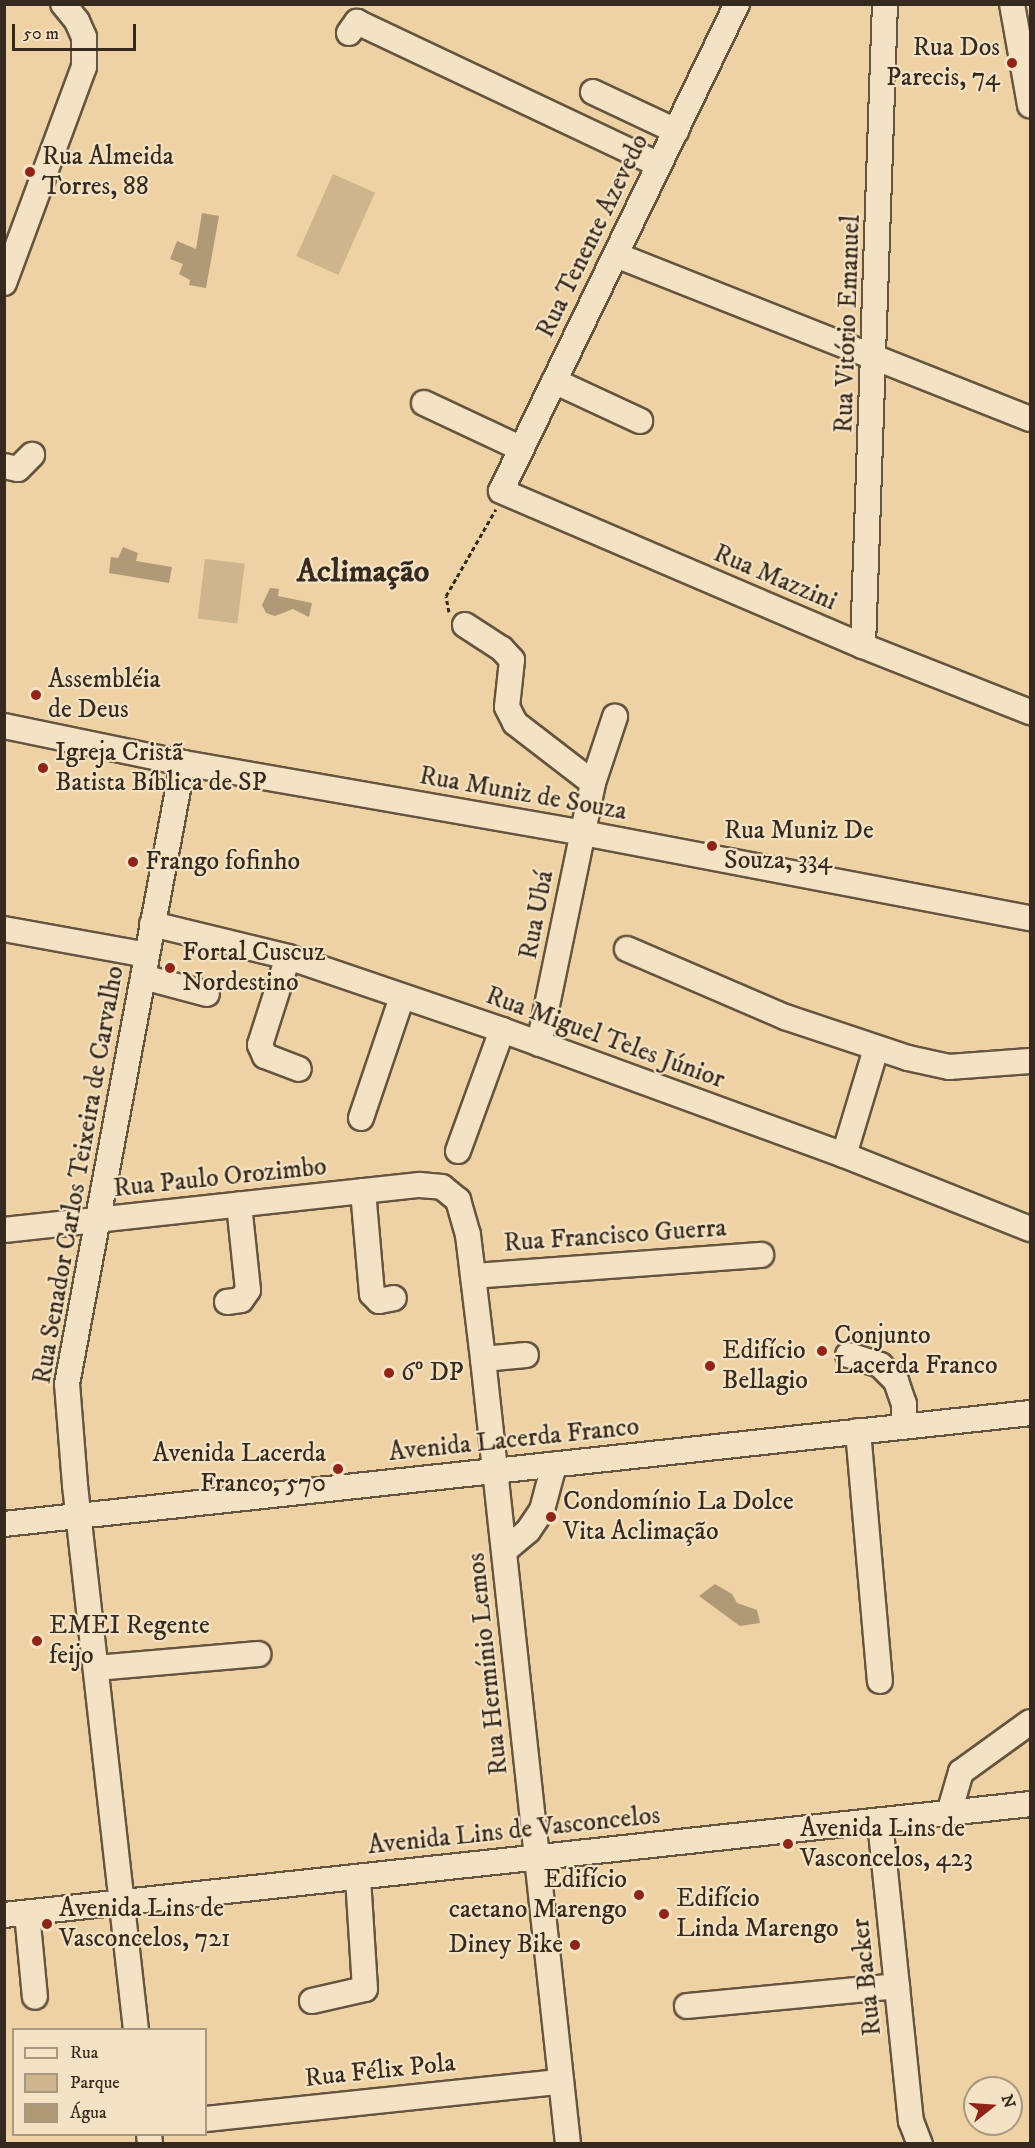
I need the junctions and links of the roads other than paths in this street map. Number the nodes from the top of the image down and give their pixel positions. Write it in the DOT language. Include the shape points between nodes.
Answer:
graph roads {
  1 [pos="63,4"];
  2 [pos="885,4"];
  3 [pos="1012,4"];
  4 [pos="730,6"];
  5 [pos="349,33"];
  6 [pos="593,92"];
  7 [pos="1030,105"];
  8 [pos="676,131"];
  9 [pos="659,165"];
  10 [pos="10,250"];
  11 [pos="616,255"];
  12 [pos="4,283"];
  13 [pos="876,357"];
  14 [pos="554,381"];
  15 [pos="424,403"];
  16 [pos="1030,419"];
  17 [pos="640,422"];
  18 [pos="520,448"];
  19 [pos="32,455"];
  20 [pos="4,466"];
  21 [pos="503,493"];
  22 [pos="465,625"];
  23 [pos="863,646"];
  24 [pos="1030,712"];
  25 [pos="615,717"];
  26 [pos="4,726"];
  27 [pos="183,763"];
  28 [pos="592,783"];
  29 [pos="583,833"];
  30 [pos="1030,918"];
  31 [pos="152,924"];
  32 [pos="4,929"];
  33 [pos="627,949"];
  34 [pos="288,957"];
  35 [pos="145,966"];
  36 [pos="207,994"];
  37 [pos="402,997"];
  38 [pos="502,1030"];
  39 [pos="539,1044"];
  40 [pos="876,1049"];
  41 [pos="1030,1061"];
  42 [pos="299,1069"];
  43 [pos="361,1118"];
  44 [pos="458,1151"];
  45 [pos="844,1155"];
  46 [pos="442,1187"];
  47 [pos="363,1191"];
  48 [pos="239,1204"];
  49 [pos="97,1220"];
  50 [pos="1030,1229"];
  51 [pos="4,1230"];
  52 [pos="761,1255"];
  53 [pos="473,1276"];
  54 [pos="394,1298"];
  55 [pos="227,1302"];
  56 [pos="526,1355"];
  57 [pos="848,1355"];
  58 [pos="483,1359"];
  59 [pos="1030,1413"];
  60 [pos="904,1426"];
  61 [pos="858,1431"];
  62 [pos="554,1465"];
  63 [pos="495,1472"];
  64 [pos="78,1516"];
  65 [pos="4,1524"];
  66 [pos="504,1551"];
  67 [pos="258,1654"];
  68 [pos="96,1668"];
  69 [pos="880,1681"];
  70 [pos="1030,1722"];
  71 [pos="1030,1804"];
  72 [pos="948,1814"];
  73 [pos="880,1822"];
  74 [pos="537,1857"];
  75 [pos="358,1877"];
  76 [pos="122,1902"];
  77 [pos="16,1914"];
  78 [pos="897,1986"];
  79 [pos="35,1997"];
  80 [pos="312,2001"];
  81 [pos="687,2006"];
  82 [pos="136,2028"];
  83 [pos="561,2082"];
  84 [pos="207,2119"];
  85 [pos="914,2138"];
  86 [pos="568,2144"];
  1 -- 10 [label="street" via="84,36 84,67"];
  2 -- 13 [label="street, Rua Vitório Emanuel"];
  3 -- 7 [label="street"];
  4 -- 8 [label="street, Rua Tenente Azevedo"];
  5 -- 9 [label="street" via="357,22"];
  6 -- 8 [label="street"];
  8 -- 9 [label="street, Rua Tenente Azevedo"];
  9 -- 11 [label="street, Rua Tenente Azevedo"];
  10 -- 12 [label="street"];
  11 -- 13 [label="street"];
  11 -- 14 [label="street, Rua Tenente Azevedo"];
  13 -- 16 [label="street"];
  13 -- 23 [label="street, Rua Vitório Emanuel"];
  14 -- 17 [label="street"];
  14 -- 18 [label="street, Rua Tenente Azevedo"];
  15 -- 18 [label="street"];
  18 -- 21 [label="street, Rua Tenente Azevedo"];
  19 -- 20 [label="street" via="18,469"];
  21 -- 23 [label="street, Rua Mazzini"];
  22 -- 28 [label="street" via="512,660 507,707 515,723"];
  23 -- 24 [label="street, Rua Mazzini"];
  25 -- 28 [label="street, Rua Ubá"];
  26 -- 27 [label="street, Rua Muniz de Souza"];
  27 -- 29 [label="street, Rua Muniz de Souza"];
  27 -- 31 [label="street, Rua Senador Carlos Teixeira de Carvalho"];
  28 -- 29 [label="street, Rua Ubá"];
  29 -- 30 [label="street, Rua Muniz de Souza"];
  29 -- 39 [label="street, Rua Ubá"];
  31 -- 34 [label="street, Rua Miguel Teles Júnior"];
  31 -- 35 [label="street, Rua Senador Carlos Teixeira de Carvalho"];
  32 -- 35 [label="street"];
  33 -- 40 [label="street" via="785,1017"];
  34 -- 37 [label="street, Rua Miguel Teles Júnior"];
  34 -- 42 [label="street" via="260,1045 265,1056"];
  35 -- 36 [label="street"];
  35 -- 49 [label="street, Rua Senador Carlos Teixeira de Carvalho"];
  37 -- 38 [label="street, Rua Miguel Teles Júnior"];
  37 -- 43 [label="street"];
  38 -- 39 [label="street, Rua Miguel Teles Júnior"];
  38 -- 44 [label="street"];
  39 -- 45 [label="street, Rua Miguel Teles Júnior"];
  40 -- 41 [label="street" via="950,1067"];
  40 -- 45 [label="street"];
  45 -- 50 [label="street, Rua Miguel Teles Júnior"];
  46 -- 47 [label="street, Rua Paulo Orozimbo" via="420,1185"];
  46 -- 53 [label="street, Rua Hermínio Lemos" via="458,1200 464,1215"];
  47 -- 48 [label="street, Rua Paulo Orozimbo"];
  47 -- 54 [label="street" via="372,1294 379,1301"];
  48 -- 49 [label="street, Rua Paulo Orozimbo"];
  48 -- 55 [label="street" via="248,1290 241,1300"];
  49 -- 51 [label="street, Rua Paulo Orozimbo"];
  49 -- 64 [label="street, Rua Senador Carlos Teixeira de Carvalho" via="67,1384"];
  52 -- 53 [label="street, Rua Francisco Guerra"];
  53 -- 58 [label="street, Rua Hermínio Lemos"];
  56 -- 58 [label="street"];
  57 -- 60 [label="street" via="880,1365 896,1381 904,1404"];
  58 -- 63 [label="street, Rua Hermínio Lemos"];
  59 -- 60 [label="street, Avenida Lacerda Franco"];
  60 -- 61 [label="street, Avenida Lacerda Franco"];
  61 -- 62 [label="street, Avenida Lacerda Franco"];
  61 -- 69 [label="street"];
  62 -- 63 [label="street, Avenida Lacerda Franco"];
  62 -- 66 [label="street" via="542,1510 528,1531"];
  63 -- 64 [label="street, Avenida Lacerda Franco"];
  63 -- 66 [label="street, Rua Hermínio Lemos"];
  64 -- 65 [label="street, Avenida Lacerda Franco"];
  64 -- 68 [label="street, Rua Senador Carlos Teixeira de Carvalho"];
  66 -- 74 [label="street, Rua Hermínio Lemos"];
  67 -- 68 [label="street"];
  68 -- 76 [label="street, Rua Senador Carlos Teixeira de Carvalho"];
  70 -- 72 [label="street" via="961,1772"];
  71 -- 72 [label="street, Avenida Lins de Vasconcelos"];
  72 -- 73 [label="street, Avenida Lins de Vasconcelos"];
  73 -- 74 [label="street, Avenida Lins de Vasconcelos"];
  73 -- 78 [label="street, Rua Backer"];
  74 -- 75 [label="street, Avenida Lins de Vasconcelos"];
  74 -- 83 [label="street, Rua Hermínio Lemos"];
  75 -- 76 [label="street, Avenida Lins de Vasconcelos"];
  75 -- 80 [label="street" via="365,1989"];
  76 -- 77 [label="street, Avenida Lins de Vasconcelos"];
  76 -- 82 [label="street, Rua Senador Carlos Teixeira de Carvalho"];
  77 -- 79 [label="street"];
  78 -- 81 [label="street"];
  78 -- 85 [label="street, Rua Backer"];
  83 -- 84 [label="street, Rua Félix Pola"];
  83 -- 86 [label="street, Rua Hermínio Lemos"];
}
